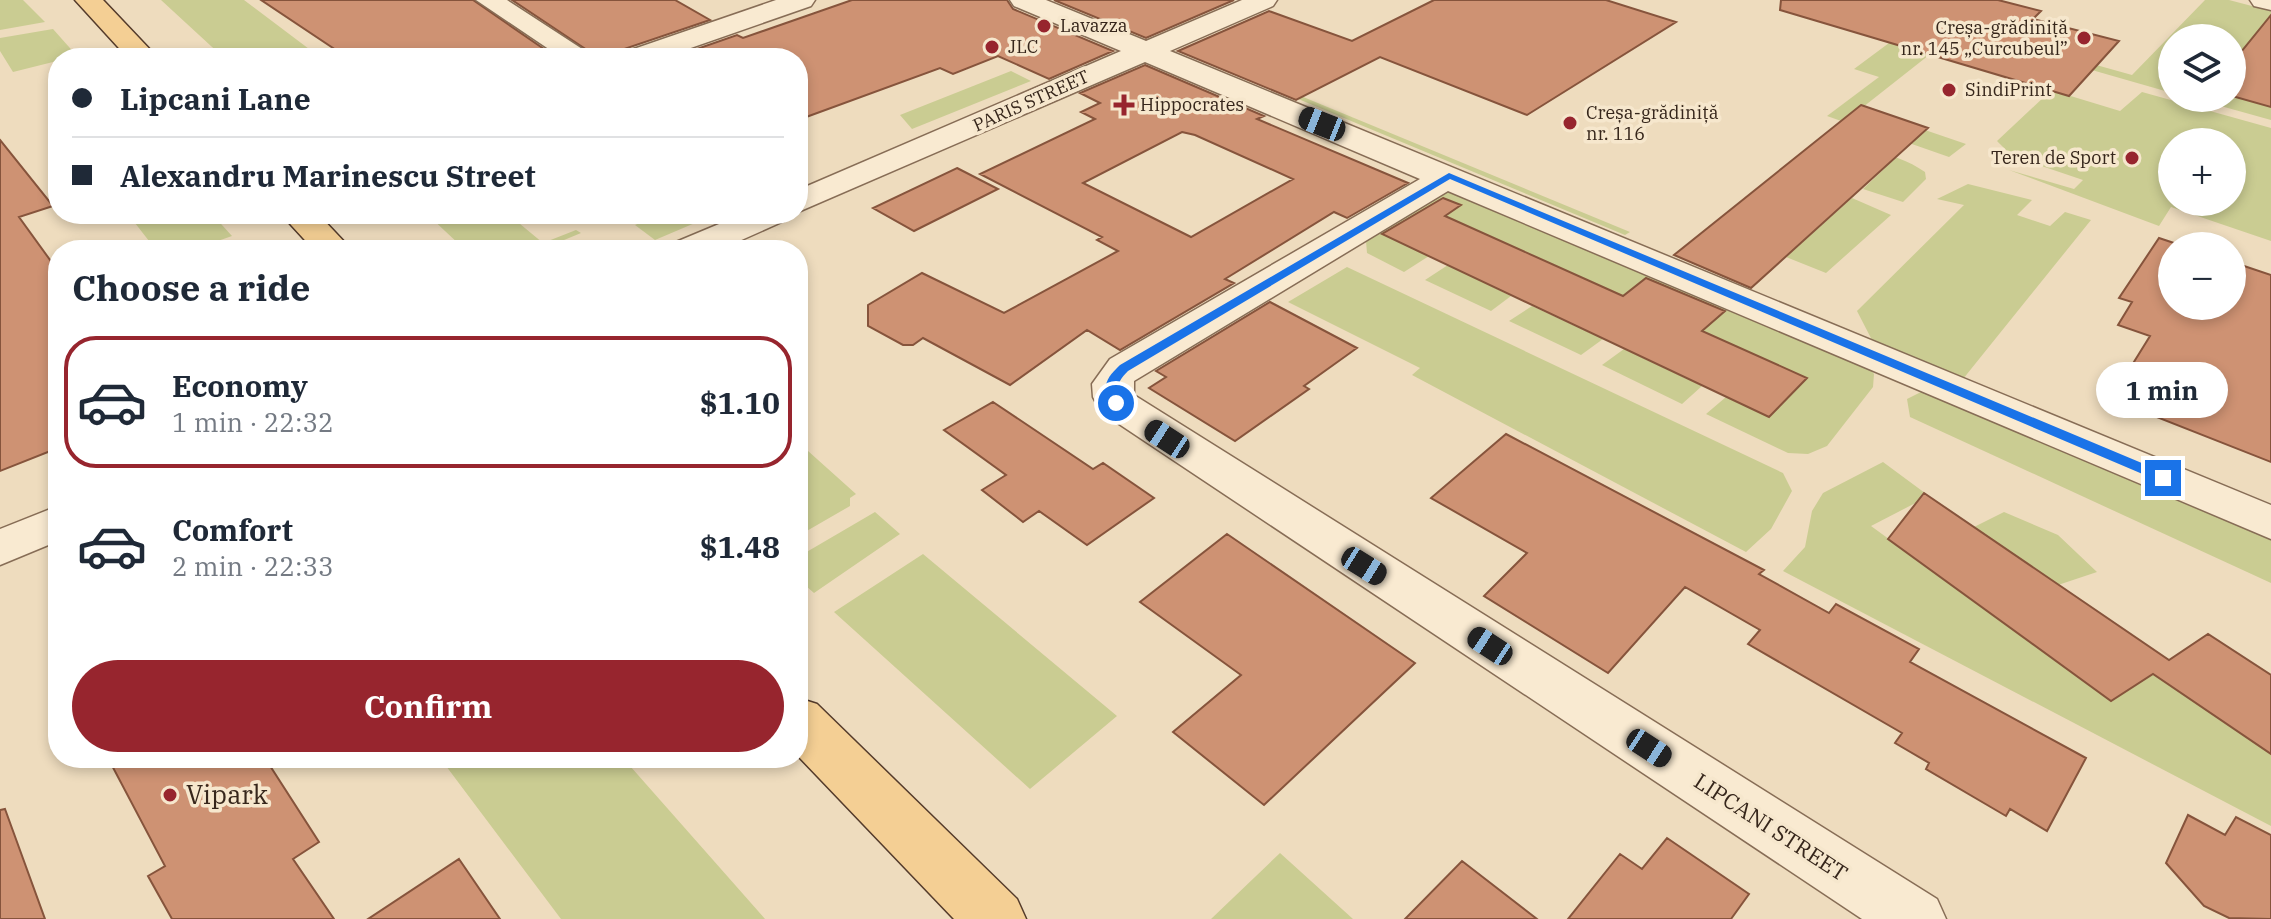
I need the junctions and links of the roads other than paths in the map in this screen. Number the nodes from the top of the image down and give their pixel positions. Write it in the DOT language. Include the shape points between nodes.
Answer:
graph roads {
  1 [pos="88,0"];
  2 [pos="489,0"];
  3 [pos="802,0"];
  4 [pos="1023,0"];
  5 [pos="1264,0"];
  6 [pos="2263,0"];
  7 [pos="2271,2"];
  8 [pos="134,48"];
  9 [pos="566,48"];
  10 [pos="664,48"];
  11 [pos="1144,51"];
  12 [pos="1449,176"];
  13 [pos="808,198"];
  14 [pos="308,224"];
  15 [pos="749,224"];
  16 [pos="324,240"];
  17 [pos="712,240"];
  18 [pos="2271,523"];
  19 [pos="48,526"];
  20 [pos="0,548"];
  21 [pos="808,730"];
  22 [pos="995,919"];
  23 [pos="1915,919"];
  1 -- 8 [label="main road"];
  2 -- 9 [label="street"];
  3 -- 10 [label="street"];
  4 -- 11 [label="street"];
  5 -- 11 [label="street, PARIS STREET"];
  6 -- 7 [label="street"];
  11 -- 12 [label="street"];
  11 -- 13 [label="street, PARIS STREET"];
  12 -- 18 [label="street"];
  12 -- 23 [label="street, LIPCANI STREET" via="1124,368 1112,379 1110,392 1116,403"];
  14 -- 16 [label="main road"];
  15 -- 17 [label="street"];
  19 -- 20 [label="street"];
  21 -- 22 [label="main road"];
}
